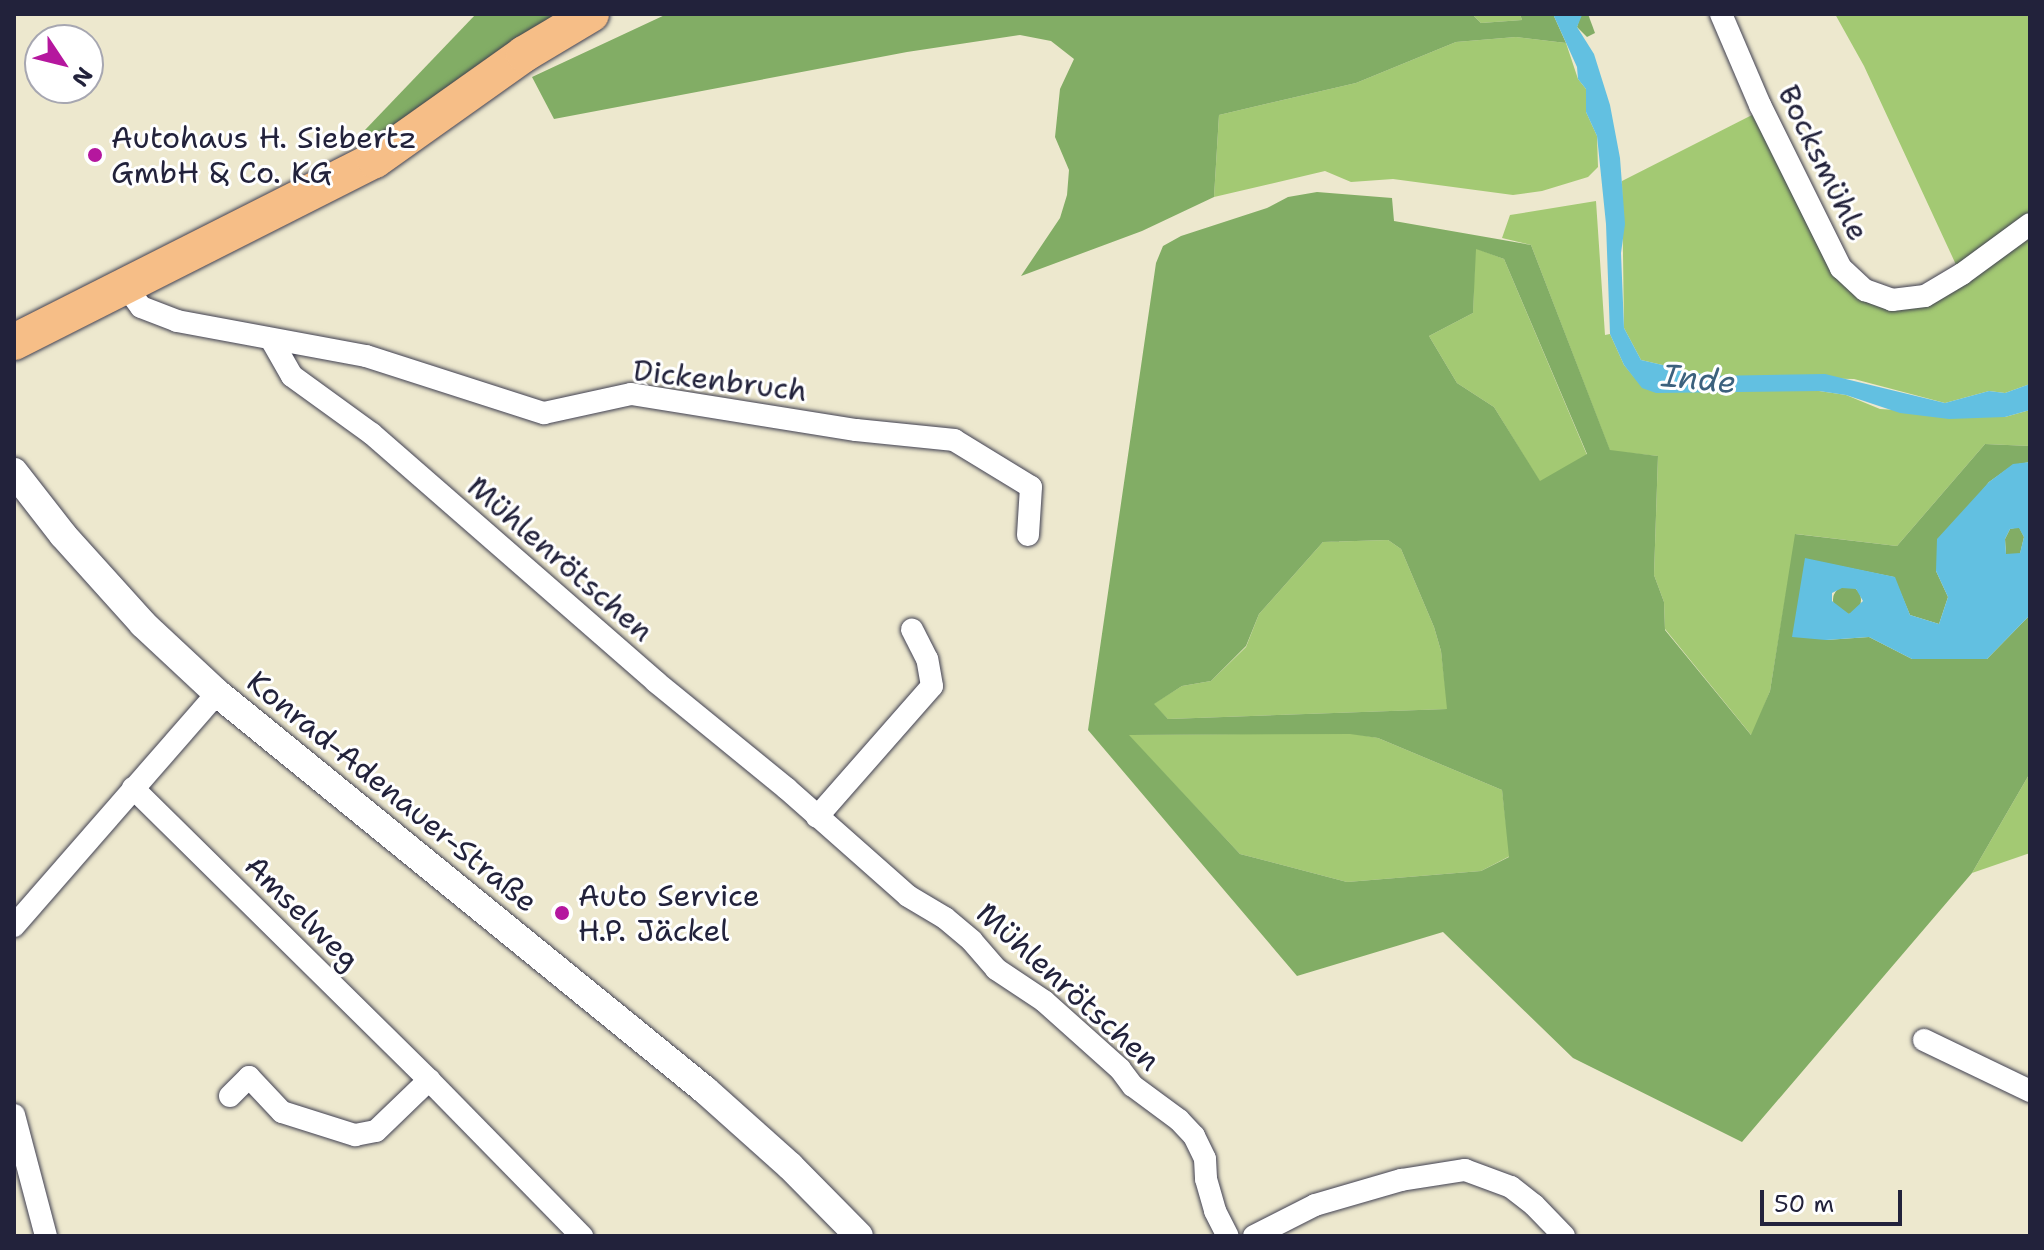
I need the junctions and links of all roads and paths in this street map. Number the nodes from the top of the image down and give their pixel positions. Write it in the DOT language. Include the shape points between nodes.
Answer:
graph roads {
  1 [pos="591,14"];
  2 [pos="1721,14"];
  3 [pos="2030,224"];
  4 [pos="125,285"];
  5 [pos="272,341"];
  6 [pos="14,342"];
  7 [pos="14,472"];
  8 [pos="1028,535"];
  9 [pos="912,630"];
  10 [pos="217,693"];
  11 [pos="133,788"];
  12 [pos="817,817"];
  13 [pos="14,926"];
  14 [pos="1924,1040"];
  15 [pos="429,1080"];
  16 [pos="2030,1091"];
  17 [pos="230,1096"];
  18 [pos="14,1115"];
  19 [pos="46,1236"];
  20 [pos="582,1236"];
  21 [pos="859,1236"];
  22 [pos="1228,1236"];
  23 [pos="1254,1236"];
  24 [pos="1564,1236"];
  1 -- 4 [label="main road" via="524,54 375,160"];
  2 -- 3 [label="street, Bocksmühle" via="1841,268 1865,290 1892,300 1925,296"];
  4 -- 5 [label="street, Dickenbruch" via="141,307 177,321"];
  4 -- 6 [label="main road"];
  5 -- 8 [label="street, Dickenbruch" via="366,356 544,413 631,394 954,440 1031,487"];
  5 -- 12 [label="street, Mühlenrötschen" via="292,376 372,434"];
  7 -- 10 [label="street, Konrad-Adenauer-Straße" via="143,624"];
  9 -- 12 [label="street" via="927,659 932,686"];
  10 -- 11 [label="street"];
  10 -- 21 [label="street, Konrad-Adenauer-Straße" via="705,1090"];
  11 -- 13 [label="street"];
  11 -- 15 [label="street, Amselweg"];
  12 -- 22 [label="street, Mühlenrötschen" via="908,896 945,918 996,969 1044,1001 1133,1086 1179,1120 1205,1159 1215,1211"];
  14 -- 16 [label="street"];
  15 -- 17 [label="street" via="376,1131 355,1135 282,1112 249,1077"];
  15 -- 20 [label="street, Amselweg"];
  18 -- 19 [label="street"];
  23 -- 24 [label="street" via="1315,1205 1401,1180 1465,1170 1511,1187"];
}
